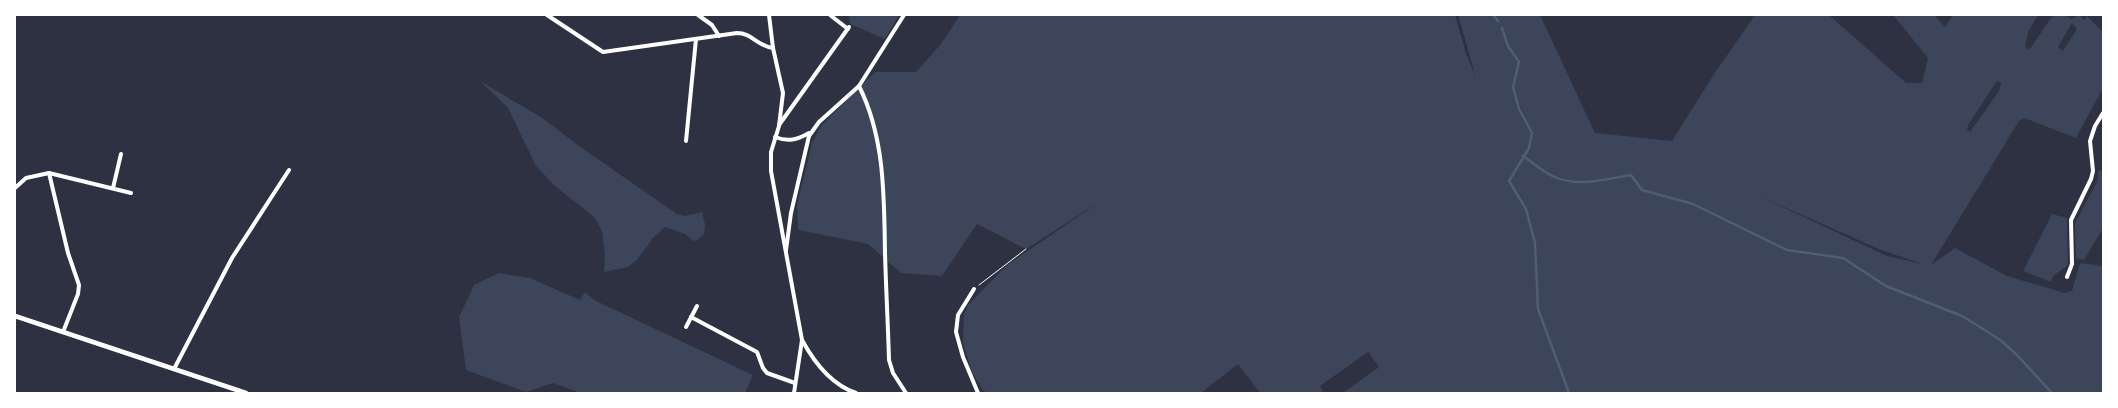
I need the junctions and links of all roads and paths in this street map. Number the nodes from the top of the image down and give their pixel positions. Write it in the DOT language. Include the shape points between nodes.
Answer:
graph roads {
  1 [pos="548,15"];
  2 [pos="698,15"];
  3 [pos="769,15"];
  4 [pos="830,15"];
  5 [pos="904,15"];
  6 [pos="719,36"];
  7 [pos="696,39"];
  8 [pos="773,48"];
  9 [pos="859,86"];
  10 [pos="2103,113"];
  11 [pos="778,126"];
  12 [pos="811,132"];
  13 [pos="775,137"];
  14 [pos="686,141"];
  15 [pos="121,154"];
  16 [pos="289,170"];
  17 [pos="49,173"];
  18 [pos="15,188"];
  19 [pos="112,188"];
  20 [pos="131,193"];
  21 [pos="1026,249"];
  22 [pos="786,254"];
  23 [pos="2067,277"];
  24 [pos="974,289"];
  25 [pos="697,306"];
  26 [pos="15,316"];
  27 [pos="691,317"];
  28 [pos="686,328"];
  29 [pos="63,332"];
  30 [pos="802,340"];
  31 [pos="174,369"];
  32 [pos="795,383"];
  33 [pos="246,393"];
  34 [pos="794,393"];
  35 [pos="856,393"];
  36 [pos="906,393"];
  37 [pos="978,393"];
  1 -- 7 [label="street" via="603,52"];
  2 -- 6 [label="street" via="712,25"];
  3 -- 8 [label="street"];
  4 -- 11 [label="street" via="849,28"];
  5 -- 9 [label="street"];
  6 -- 7 [label="street"];
  6 -- 8 [label="street" via="742,33 763,47"];
  7 -- 14 [label="street"];
  8 -- 11 [label="street" via="783,94"];
  9 -- 12 [label="street"];
  9 -- 36 [label="street" via="868,104 878,144 885,202 889,360"];
  10 -- 23 [label="street" via="2090,141 2091,179 2071,220 2072,264"];
  11 -- 13 [label="street"];
  12 -- 13 [label="street" via="790,141"];
  12 -- 22 [label="street" via="798,177"];
  13 -- 22 [label="street" via="771,171"];
  15 -- 19 [label="street"];
  16 -- 31 [label="street" via="232,258"];
  17 -- 18 [label="street" via="26,178"];
  17 -- 19 [label="street"];
  17 -- 29 [label="street" via="68,253 80,285"];
  19 -- 20 [label="street"];
  21 -- 24 [label="path"];
  22 -- 30 [label="street"];
  24 -- 37 [label="street" via="958,315 956,332"];
  25 -- 27 [label="street"];
  26 -- 29 [label="street"];
  27 -- 28 [label="street"];
  27 -- 32 [label="street" via="757,352 767,373"];
  29 -- 31 [label="street"];
  30 -- 32 [label="street"];
  30 -- 35 [label="street" via="829,377"];
  31 -- 33 [label="street"];
  32 -- 34 [label="street"];
}
